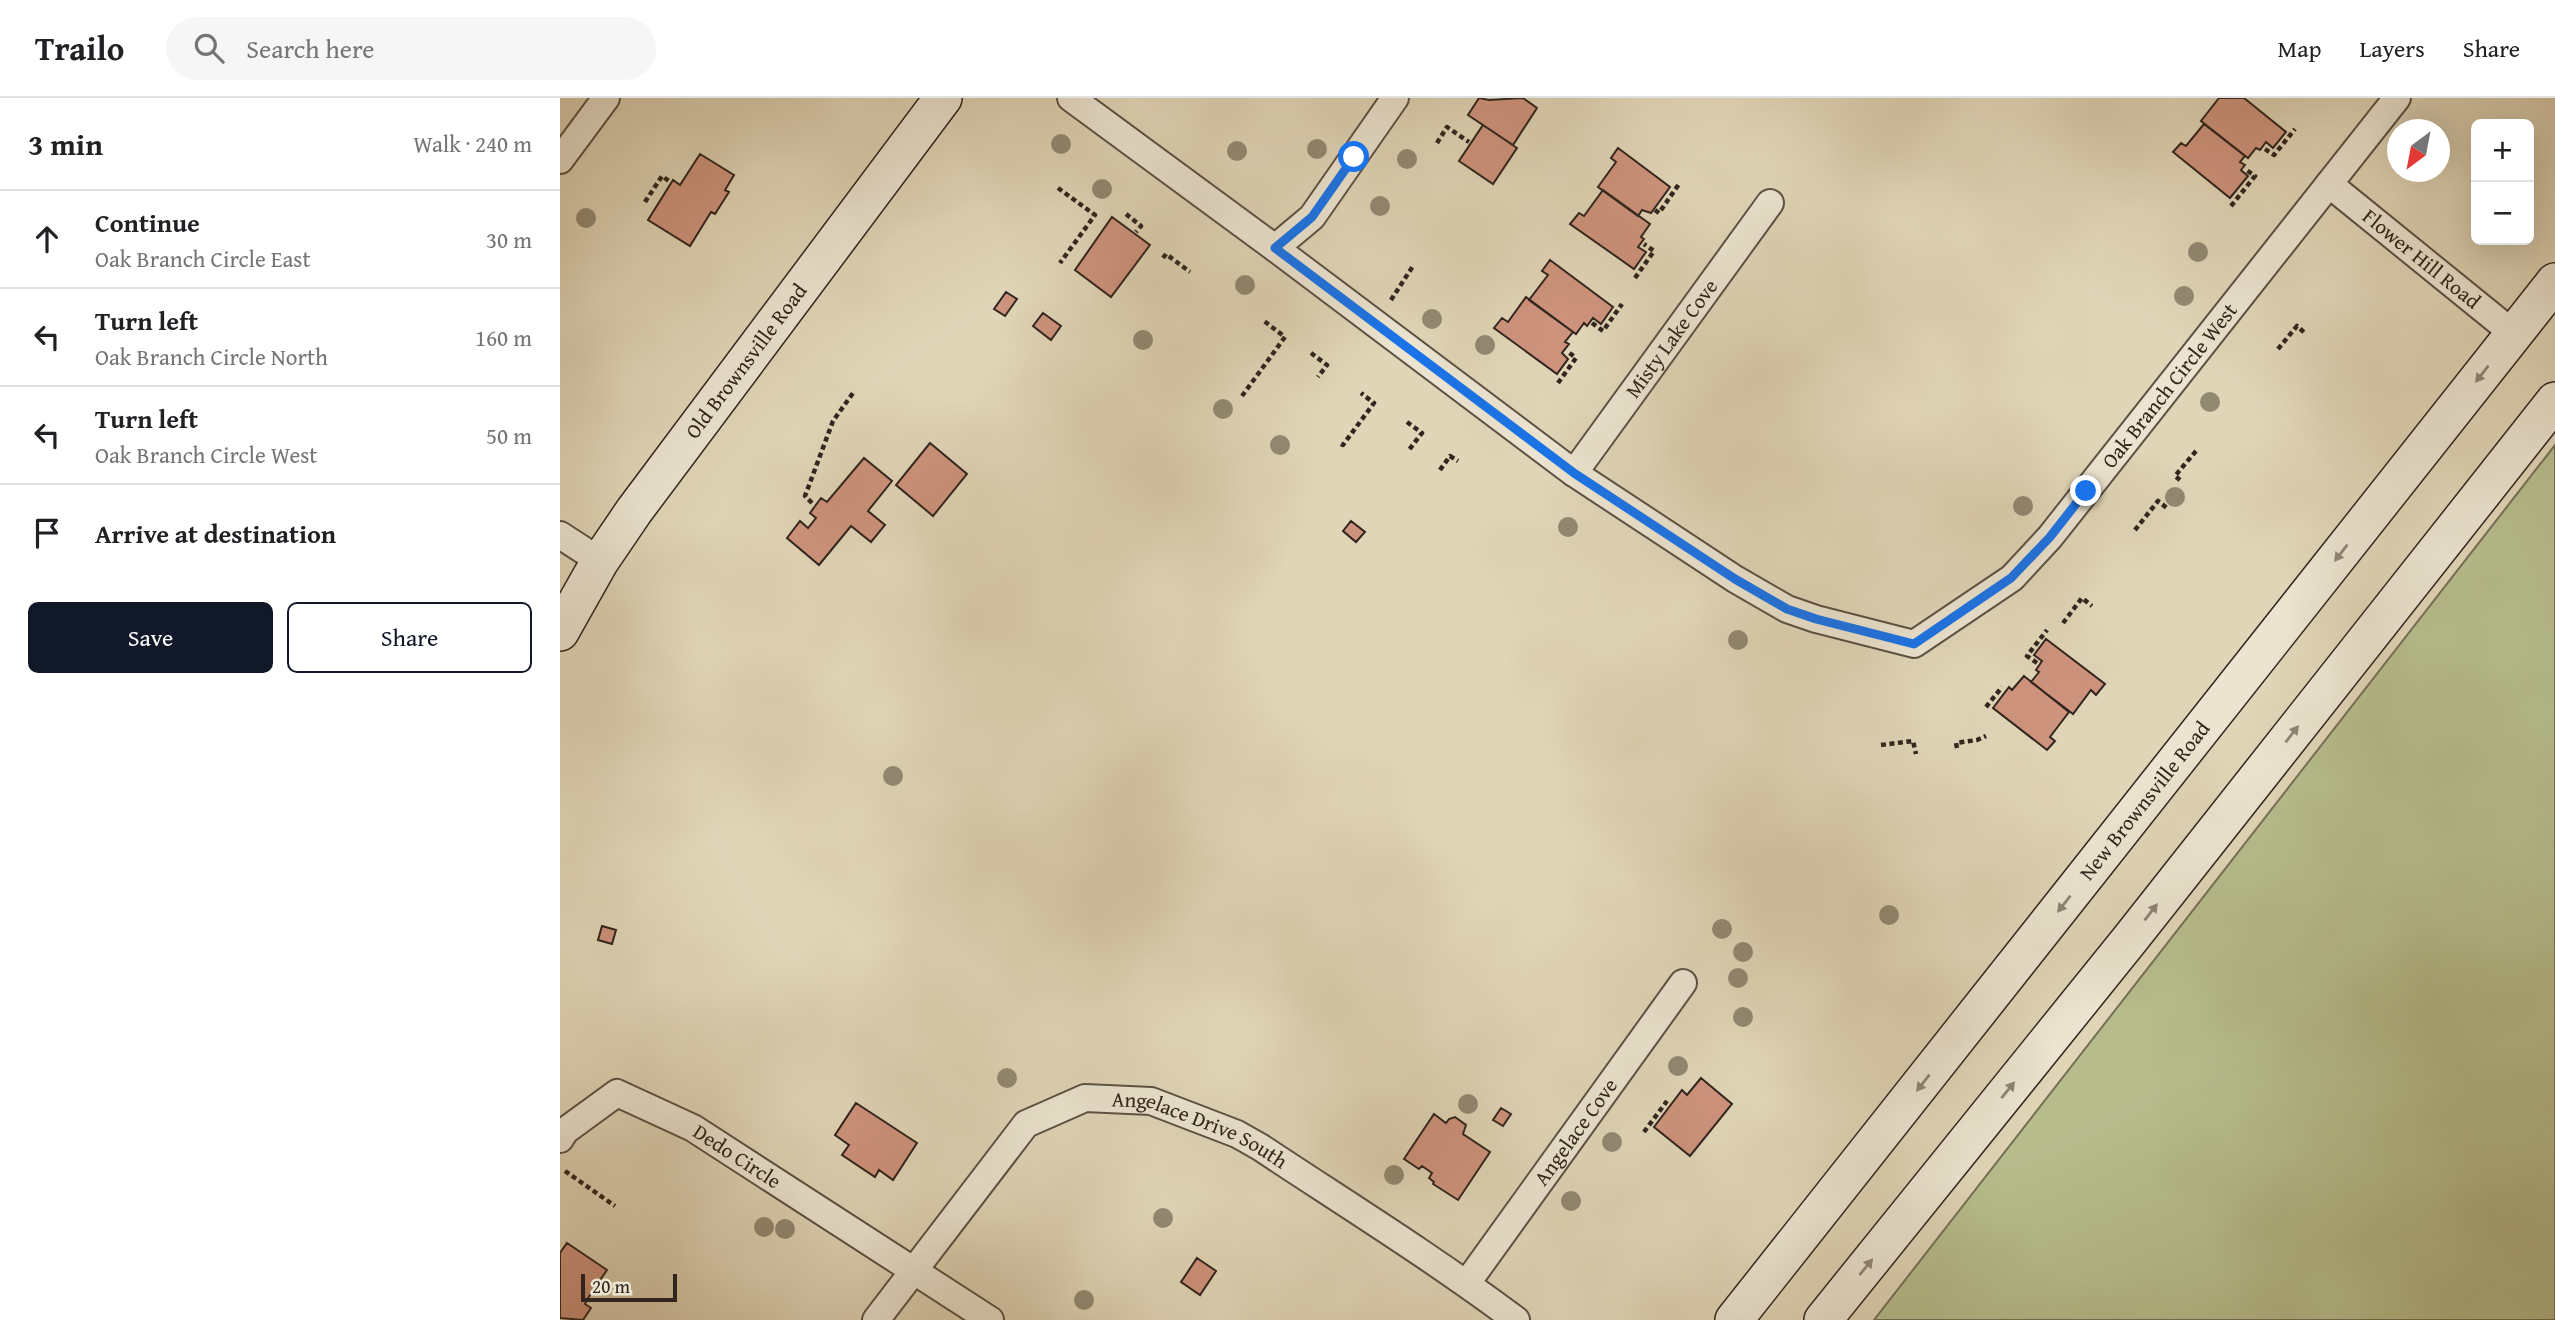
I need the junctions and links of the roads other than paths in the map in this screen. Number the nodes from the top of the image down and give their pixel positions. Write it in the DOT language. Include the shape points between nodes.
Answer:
graph roads {
  1 [pos="606,98"];
  2 [pos="943,98"];
  3 [pos="1071,98"];
  4 [pos="1395,98"];
  5 [pos="2397,98"];
  6 [pos="560,160"];
  7 [pos="2329,184"];
  8 [pos="1770,203"];
  9 [pos="1275,248"];
  10 [pos="2555,282"];
  11 [pos="2514,334"];
  12 [pos="2555,401"];
  13 [pos="1574,473"];
  14 [pos="560,535"];
  15 [pos="600,561"];
  16 [pos="560,632"];
  17 [pos="1683,983"];
  18 [pos="560,1139"];
  19 [pos="913,1272"];
  20 [pos="1467,1283"];
  21 [pos="876,1320"];
  22 [pos="989,1320"];
  23 [pos="1516,1320"];
  24 [pos="1734,1320"];
  25 [pos="1823,1320"];
  1 -- 6 [label="street"];
  2 -- 15 [label="main road, Old Brownsville Road"];
  3 -- 9 [label="street"];
  4 -- 9 [label="street" via="1312,217"];
  5 -- 7 [label="street, Oak Branch Circle West"];
  7 -- 11 [label="street, Flower Hill Road"];
  7 -- 13 [label="street, Oak Branch Circle West" via="2050,537 2011,578 1914,644 1787,609"];
  8 -- 13 [label="street, Misty Lake Cove"];
  9 -- 13 [label="street"];
  10 -- 11 [label="main road, New Brownsville Road"];
  11 -- 24 [label="main road, New Brownsville Road, one-way"];
  25 -- 12 [label="main road, one-way"];
  14 -- 15 [label="street"];
  15 -- 16 [label="main road, Old Brownsville Road"];
  17 -- 20 [label="street, Angelace Cove"];
  18 -- 19 [label="street, Dedo Circle" via="617,1093 693,1128"];
  19 -- 20 [label="street, Angelace Drive South" via="1026,1124 1085,1098 1151,1101 1237,1135"];
  19 -- 21 [label="street, Angelace Drive South"];
  19 -- 22 [label="street"];
  20 -- 23 [label="street, Angelace Drive South"];
}
